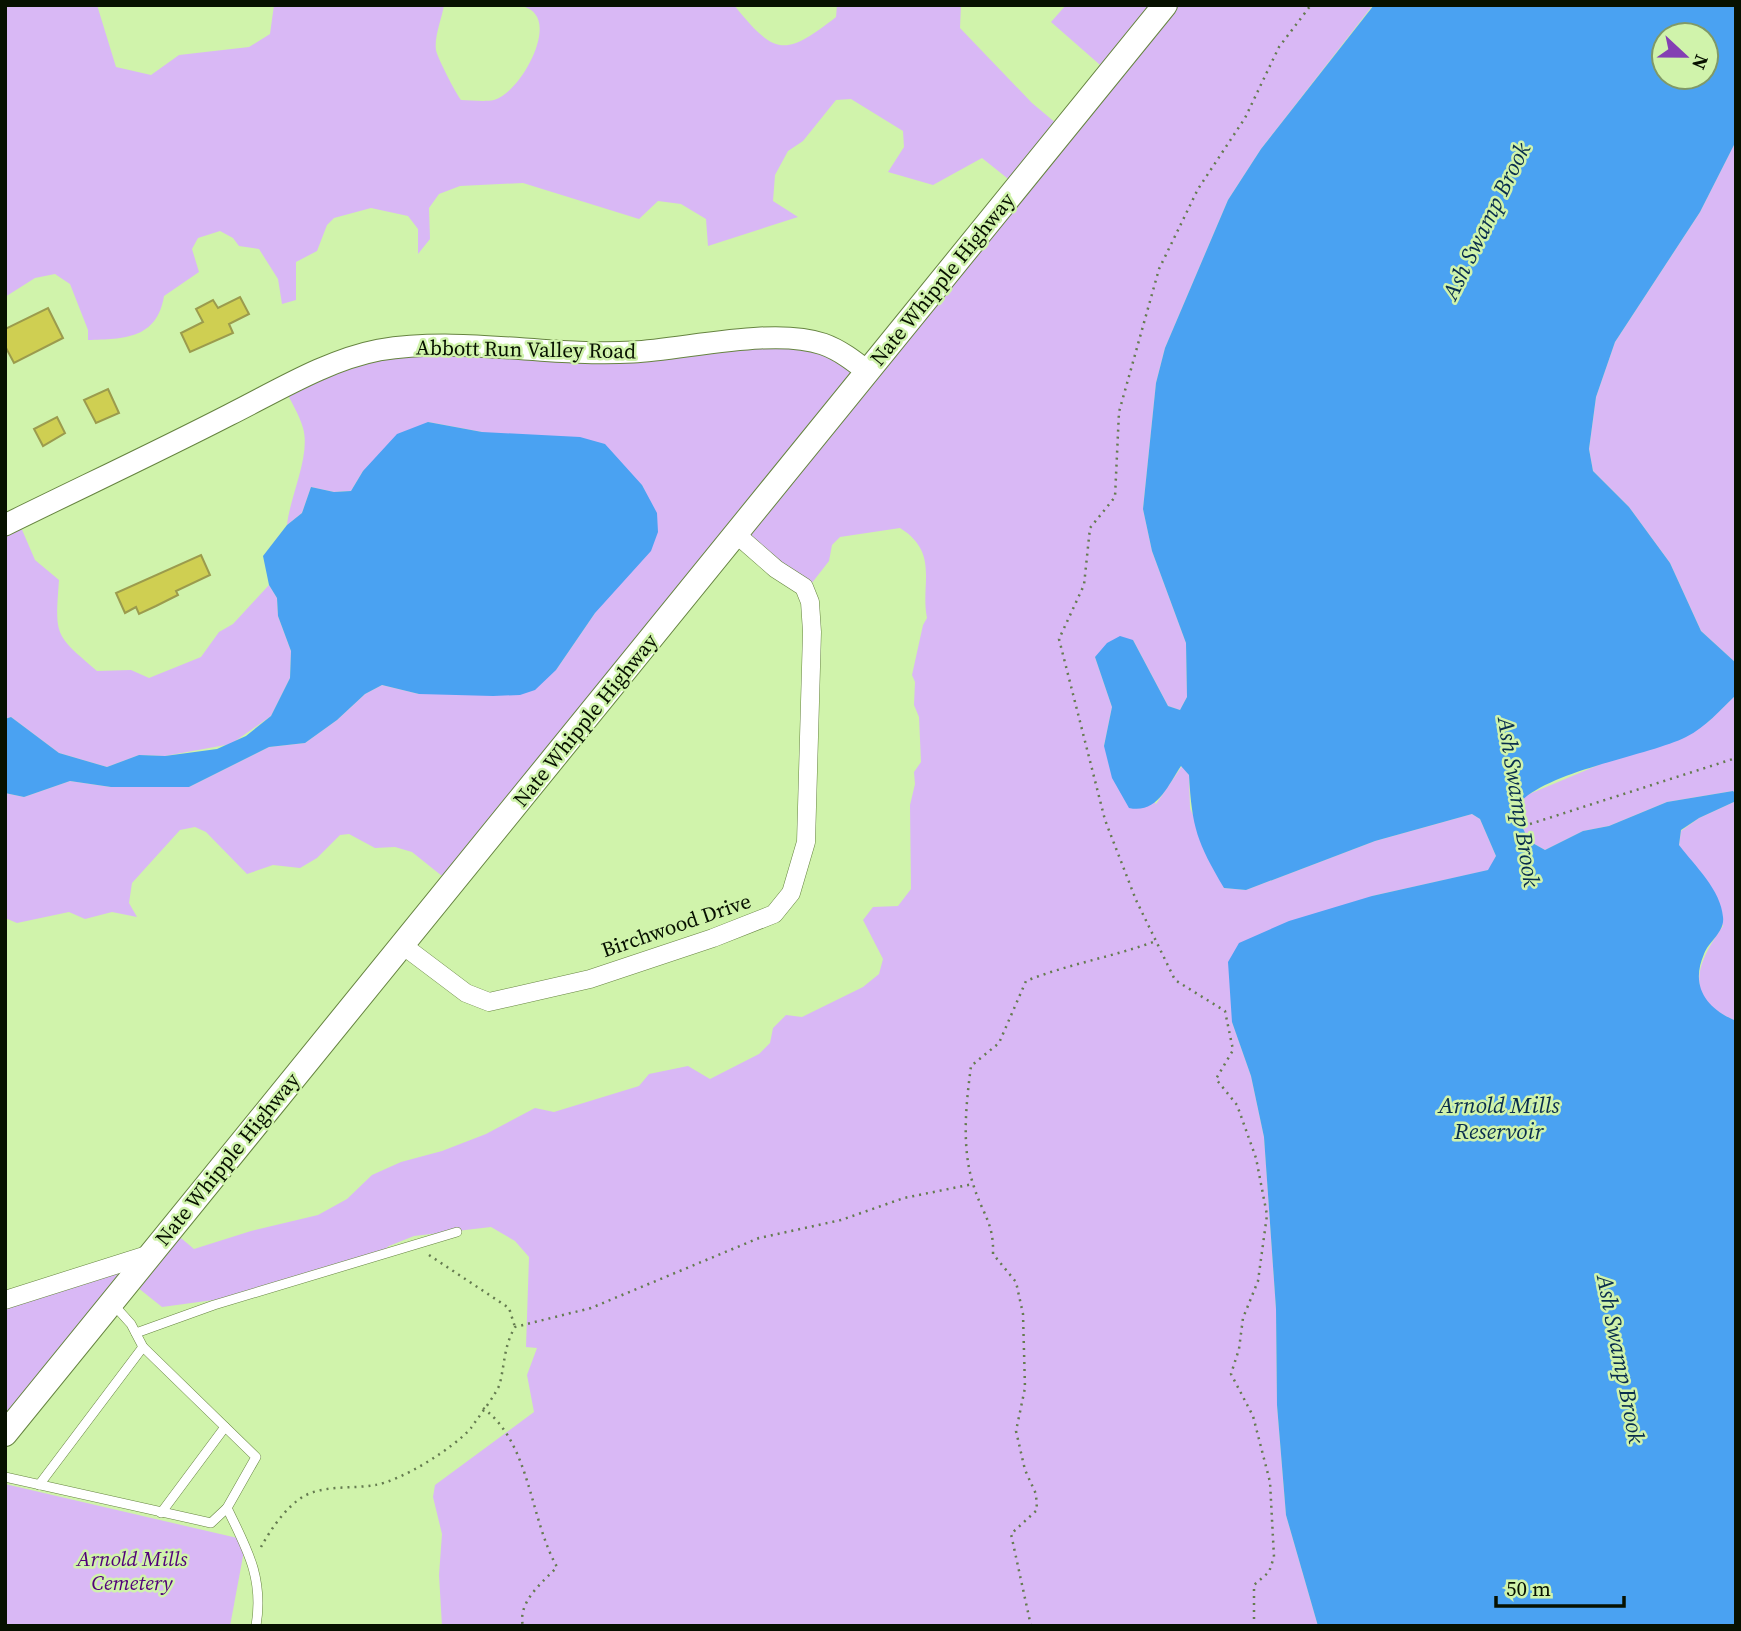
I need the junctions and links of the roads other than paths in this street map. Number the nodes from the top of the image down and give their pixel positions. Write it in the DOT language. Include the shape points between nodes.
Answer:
graph roads {
  1 [pos="1165,5"];
  2 [pos="868,372"];
  3 [pos="5,525"];
  4 [pos="736,534"];
  5 [pos="401,944"];
  6 [pos="457,1232"];
  7 [pos="150,1254"];
  8 [pos="5,1300"];
  9 [pos="111,1303"];
  10 [pos="136,1333"];
  11 [pos="143,1347"];
  12 [pos="225,1427"];
  13 [pos="5,1434"];
  14 [pos="5,1477"];
  15 [pos="39,1485"];
  16 [pos="228,1508"];
  17 [pos="161,1513"];
  18 [pos="256,1626"];
  1 -- 2 [label="main road, Nate Whipple Highway"];
  2 -- 3 [label="street, Abbott Run Valley Road" via="822,344 782,338 635,352 455,344 381,350 351,356 280,389"];
  2 -- 4 [label="main road, Nate Whipple Highway"];
  4 -- 5 [label="main road, Nate Whipple Highway"];
  4 -- 5 [label="street, Birchwood Drive" via="804,587 810,602 806,842 791,893 774,914 590,979 489,1002 455,986"];
  5 -- 7 [label="main road, Nate Whipple Highway"];
  6 -- 10 [label="lane"];
  7 -- 8 [label="street"];
  7 -- 9 [label="main road, Nate Whipple Highway"];
  9 -- 10 [label="lane"];
  9 -- 13 [label="main road, Nate Whipple Highway"];
  10 -- 11 [label="lane"];
  11 -- 12 [label="lane"];
  11 -- 15 [label="lane"];
  12 -- 16 [label="lane" via="256,1457"];
  12 -- 17 [label="lane"];
  14 -- 15 [label="lane"];
  15 -- 17 [label="lane"];
  16 -- 17 [label="lane" via="211,1523"];
  16 -- 18 [label="lane" via="253,1561 260,1600"];
}
